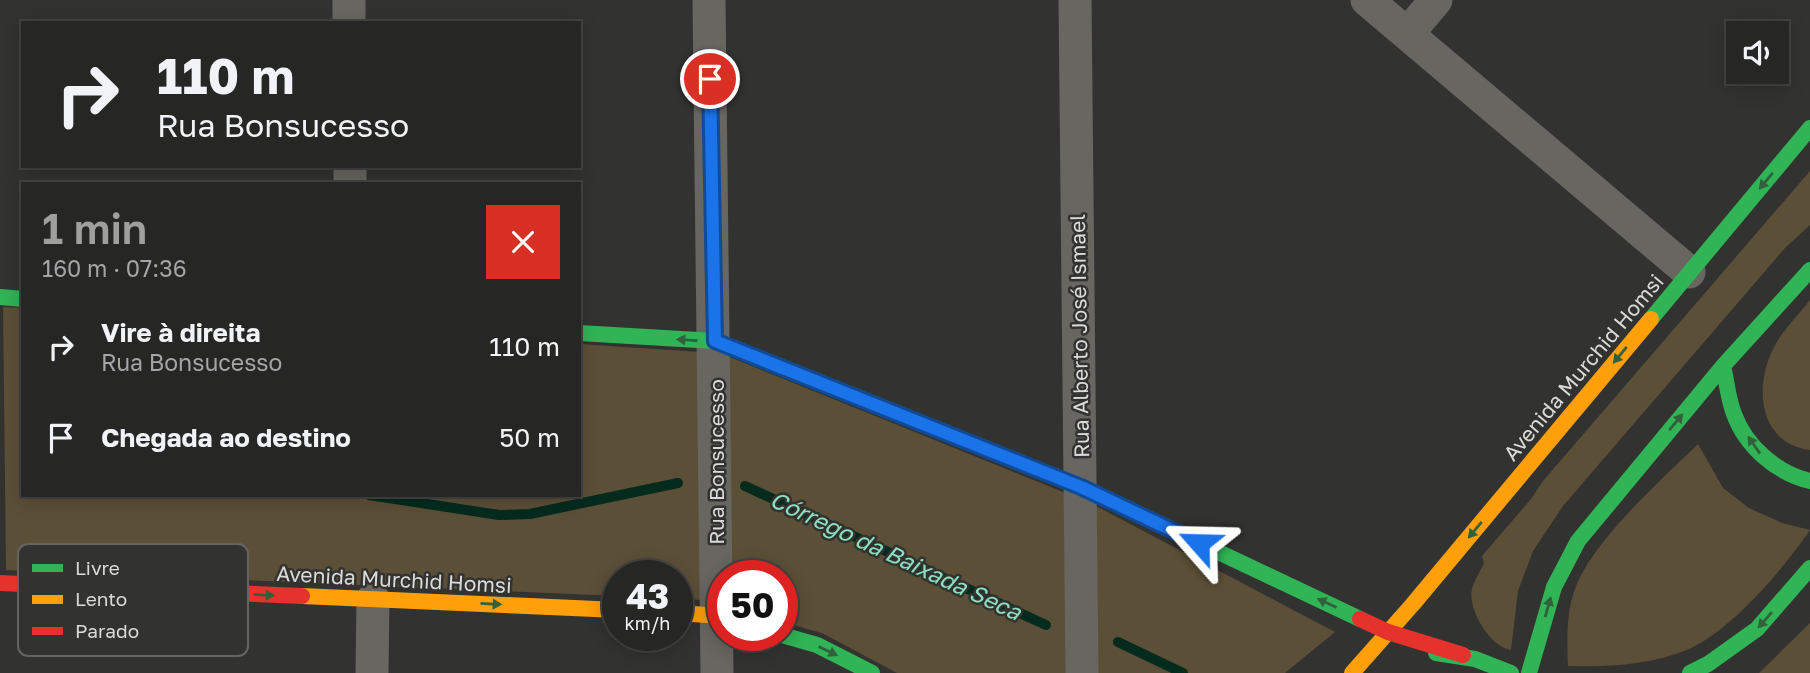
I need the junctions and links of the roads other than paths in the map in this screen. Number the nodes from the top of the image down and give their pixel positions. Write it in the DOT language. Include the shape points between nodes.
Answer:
graph roads {
  1 [pos="349,0"];
  2 [pos="709,0"];
  3 [pos="1075,0"];
  4 [pos="1367,0"];
  5 [pos="1436,0"];
  6 [pos="349,21"];
  7 [pos="1408,33"];
  8 [pos="1810,128"];
  9 [pos="1810,270"];
  10 [pos="1689,272"];
  11 [pos="0,297"];
  12 [pos="21,299"];
  13 [pos="581,333"];
  14 [pos="715,341"];
  15 [pos="1723,366"];
  16 [pos="1810,481"];
  17 [pos="1081,487"];
  18 [pos="719,560"];
  19 [pos="1810,568"];
  20 [pos="0,583"];
  21 [pos="18,584"];
  22 [pos="248,594"];
  23 [pos="373,599"];
  24 [pos="602,609"];
  25 [pos="1388,632"];
  26 [pos="798,640"];
  27 [pos="718,651"];
  28 [pos="1408,655"];
  29 [pos="1463,655"];
  30 [pos="1385,660"];
  31 [pos="372,673"];
  32 [pos="717,673"];
  33 [pos="872,673"];
  34 [pos="1082,673"];
  35 [pos="1354,673"];
  36 [pos="1511,673"];
  37 [pos="1529,673"];
  38 [pos="1690,673"];
  1 -- 6 [label="street"];
  2 -- 14 [label="street, Rua Bonsucesso"];
  3 -- 17 [label="street, Rua Alberto José Ismael"];
  4 -- 7 [label="street"];
  5 -- 7 [label="street"];
  7 -- 10 [label="street"];
  8 -- 10 [label="main road, Avenida Murchid Homsi, one-way"];
  9 -- 15 [label="main road"];
  10 -- 25 [label="main road, Avenida Murchid Homsi, one-way"];
  11 -- 12 [label="main road"];
  14 -- 13 [label="main road, one-way"];
  14 -- 17 [label="main road"];
  14 -- 18 [label="street, Rua Bonsucesso"];
  16 -- 15 [label="main road, one-way" via="1799,480 1762,456 1737,420"];
  37 -- 15 [label="main road, one-way" via="1554,587 1578,541"];
  25 -- 17 [label="main road, one-way"];
  17 -- 34 [label="street, Rua Alberto José Ismael"];
  19 -- 38 [label="main road, one-way" via="1757,629"];
  20 -- 21 [label="main road, Avenida Murchid Homsi, one-way"];
  22 -- 23 [label="main road, Avenida Murchid Homsi, one-way"];
  23 -- 24 [label="main road, Avenida Murchid Homsi, one-way"];
  23 -- 31 [label="street"];
  25 -- 29 [label="main road"];
  25 -- 35 [label="main road, Avenida Murchid Homsi"];
  26 -- 33 [label="main road, one-way"];
  27 -- 32 [label="street, Rua Bonsucesso"];
  28 -- 29 [label="main road"];
  29 -- 36 [label="main road"];
  30 -- 35 [label="main road"];
}
